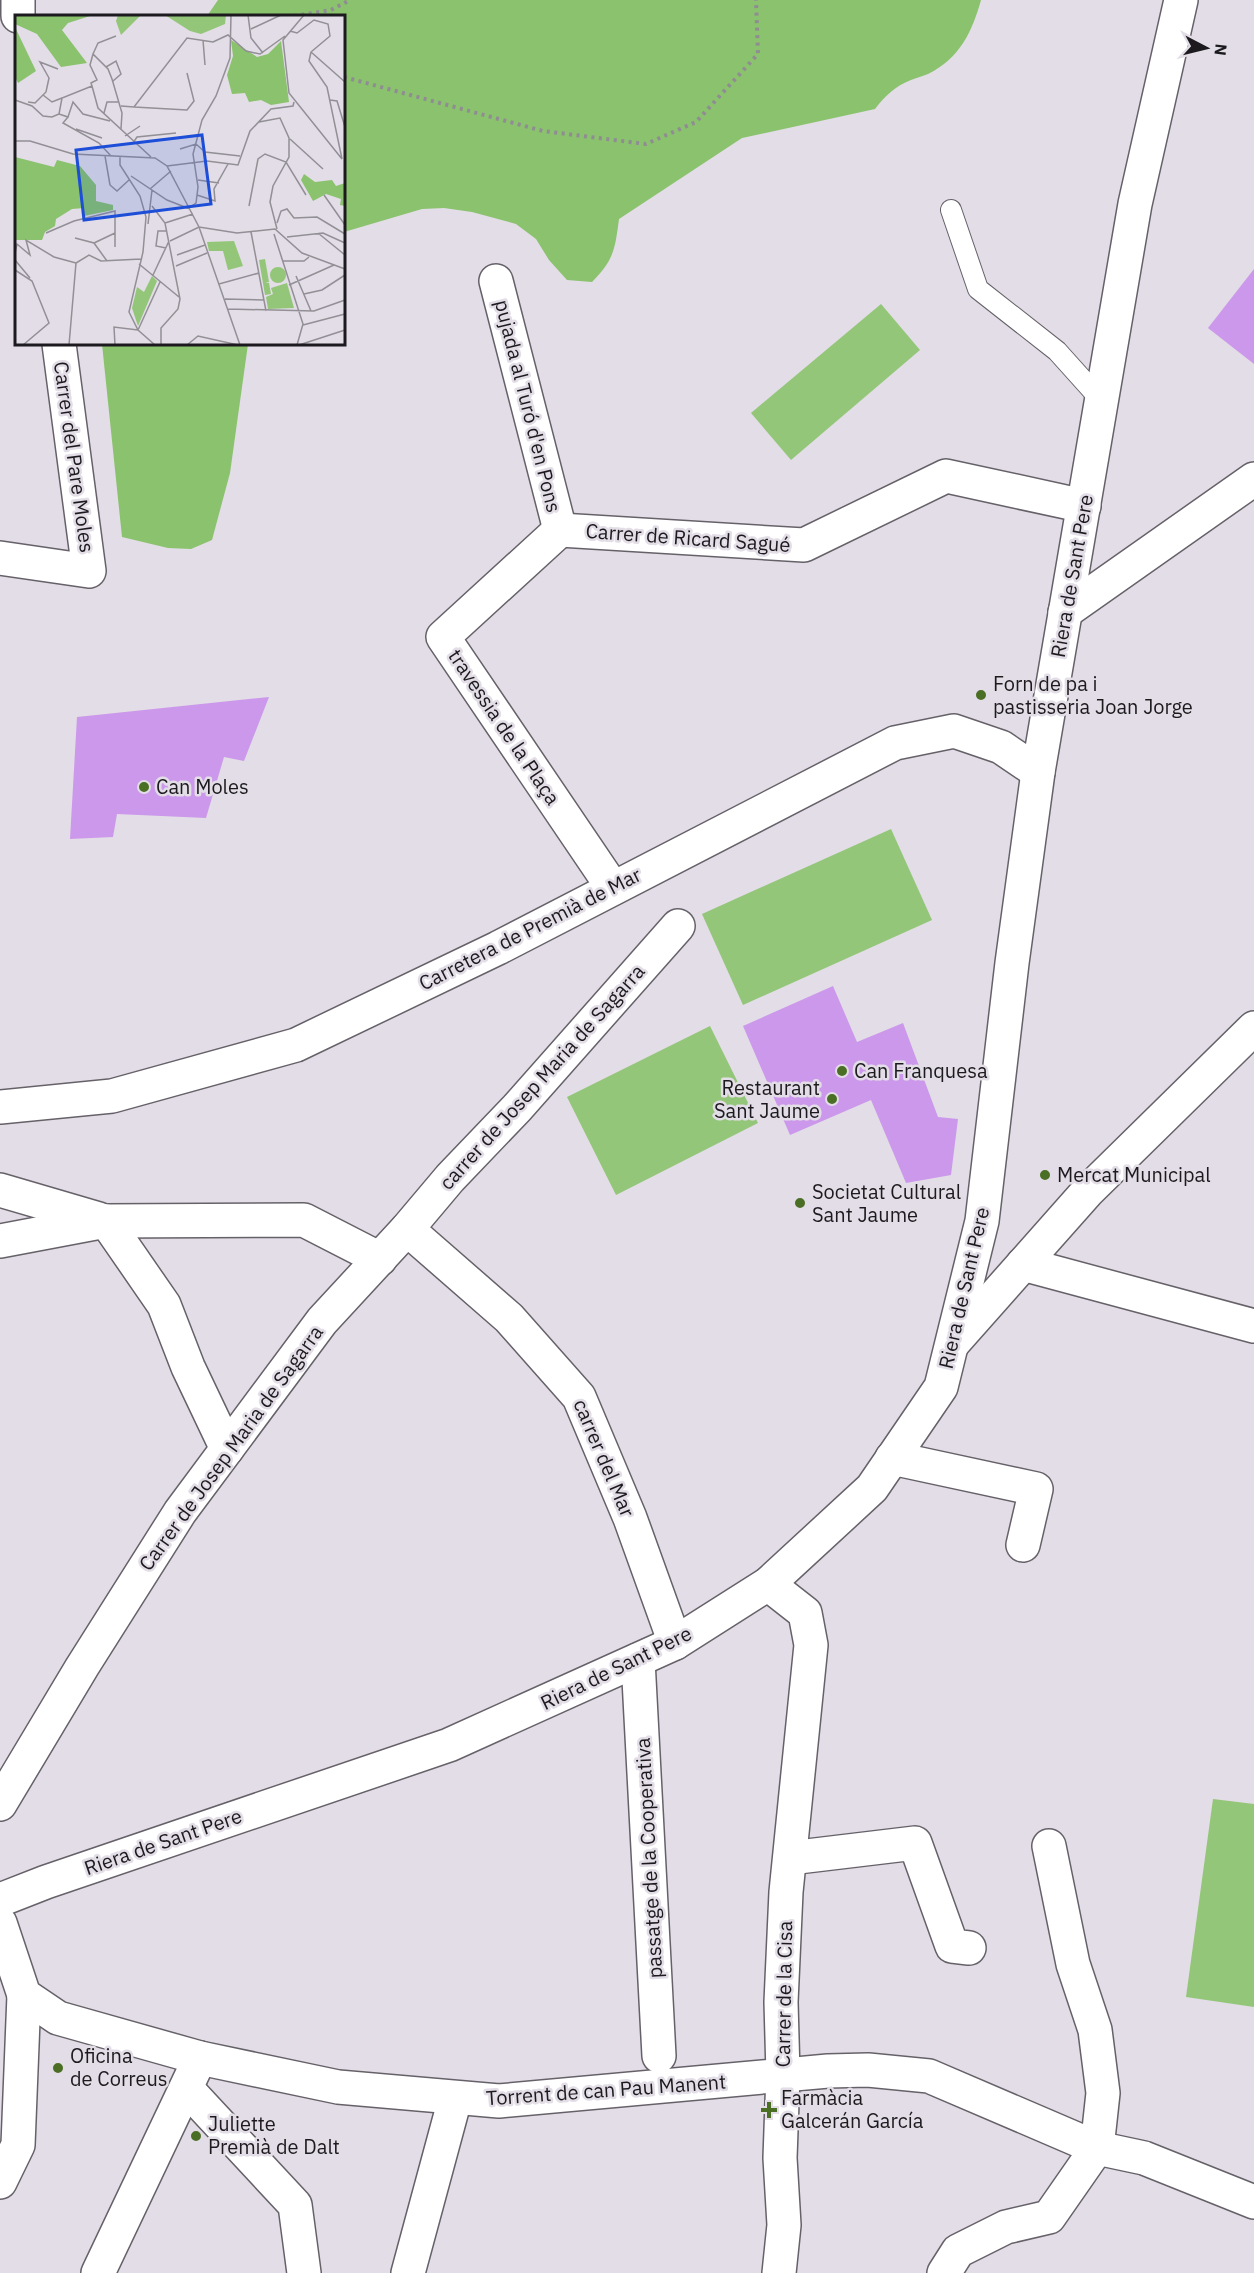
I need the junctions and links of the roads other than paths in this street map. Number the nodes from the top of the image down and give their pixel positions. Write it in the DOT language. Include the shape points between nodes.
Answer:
graph roads {
  1 [pos="1181,0"];
  2 [pos="951,210"];
  3 [pos="496,281"];
  4 [pos="59,345"];
  5 [pos="1101,400"];
  6 [pos="1254,479"];
  7 [pos="1084,506"];
  8 [pos="561,530"];
  9 [pos="0,558"];
  10 [pos="1065,612"];
  11 [pos="1038,772"];
  12 [pos="613,888"];
  13 [pos="678,926"];
  14 [pos="1254,1028"];
  15 [pos="0,1107"];
  16 [pos="0,1191"];
  17 [pos="106,1221"];
  18 [pos="408,1229"];
  19 [pos="0,1241"];
  20 [pos="380,1259"];
  21 [pos="1023,1264"];
  22 [pos="1254,1326"];
  23 [pos="951,1345"];
  24 [pos="227,1449"];
  25 [pos="892,1458"];
  26 [pos="1023,1545"];
  27 [pos="768,1584"];
  28 [pos="675,1643"];
  29 [pos="638,1660"];
  30 [pos="0,1804"];
  31 [pos="1049,1846"];
  32 [pos="790,1858"];
  33 [pos="0,1900"];
  34 [pos="0,1923"];
  35 [pos="969,1948"];
  36 [pos="24,1995"];
  37 [pos="659,2056"];
  38 [pos="200,2058"];
  39 [pos="783,2074"];
  40 [pos="187,2089"];
  41 [pos="455,2099"];
  42 [pos="1097,2148"];
  43 [pos="0,2182"];
  44 [pos="1254,2202"];
  45 [pos="98,2273"];
  46 [pos="304,2273"];
  47 [pos="408,2273"];
  48 [pos="779,2273"];
  49 [pos="944,2273"];
  1 -- 5 [label="street, Riera de Sant Pere" via="1135,204"];
  2 -- 5 [label="lane" via="978,289 1057,351"];
  3 -- 8 [label="street, pujada al Turó d'en Pons"];
  4 -- 9 [label="street, Carrer del Pare Moles" via="89,571"];
  5 -- 7 [label="street, Riera de Sant Pere"];
  6 -- 10 [label="street"];
  7 -- 8 [label="street, Carrer de Ricard Sagué" via="946,476 804,545"];
  7 -- 10 [label="street, Riera de Sant Pere"];
  8 -- 12 [label="street, travessia de la Plaça" via="443,638"];
  10 -- 11 [label="street, Riera de Sant Pere"];
  11 -- 12 [label="street, Carretera de Premià de Mar" via="1001,747 954,731 894,743"];
  11 -- 23 [label="street, Riera de Sant Pere" via="982,1221"];
  12 -- 15 [label="street, Carretera de Premià de Mar" via="296,1045 112,1096"];
  13 -- 18 [label="street, carrer de Josep Maria de Sagarra"];
  14 -- 21 [label="street" via="1087,1192"];
  16 -- 17 [label="street"];
  17 -- 19 [label="street"];
  17 -- 20 [label="street" via="304,1220"];
  17 -- 24 [label="street" via="164,1305"];
  18 -- 20 [label="street, Carrer de Josep Maria de Sagarra"];
  18 -- 28 [label="street, carrer del Mar" via="509,1318 579,1397 630,1518"];
  20 -- 24 [label="street, Carrer de Josep Maria de Sagarra" via="322,1321"];
  21 -- 22 [label="street"];
  21 -- 23 [label="street"];
  23 -- 25 [label="street, Riera de Sant Pere" via="941,1387"];
  24 -- 30 [label="street, Carrer de Josep Maria de Sagarra" via="174,1522"];
  25 -- 26 [label="street" via="1036,1489"];
  25 -- 27 [label="street, Riera de Sant Pere" via="872,1488"];
  27 -- 28 [label="street, Riera de Sant Pere"];
  27 -- 32 [label="street, Carrer de la Cisa" via="805,1613 811,1646"];
  28 -- 29 [label="street, Riera de Sant Pere"];
  29 -- 33 [label="street, Riera de Sant Pere" via="449,1745"];
  29 -- 37 [label="street, passatge de la Cooperativa"];
  31 -- 42 [label="street" via="1072,1964 1095,2030 1103,2093"];
  32 -- 35 [label="street" via="915,1843 952,1946"];
  32 -- 39 [label="street, Carrer de la Cisa" via="781,2002"];
  34 -- 36 [label="street"];
  36 -- 38 [label="street, Torrent de can Pau Manent" via="58,2018"];
  36 -- 43 [label="street" via="18,2145"];
  38 -- 40 [label="street"];
  38 -- 41 [label="street, Torrent de can Pau Manent" via="338,2087"];
  39 -- 41 [label="street, Torrent de can Pau Manent" via="499,2101"];
  39 -- 42 [label="street, Torrent de can Pau Manent" via="868,2070 929,2076"];
  39 -- 48 [label="street, Carrer de la Cisa" via="780,2158 784,2225"];
  40 -- 45 [label="street"];
  40 -- 46 [label="street" via="295,2205"];
  41 -- 47 [label="street"];
  42 -- 44 [label="street, Torrent de can Pau Manent" via="1144,2158"];
  42 -- 49 [label="street" via="1049,2217 1006,2227 958,2251"];
}
